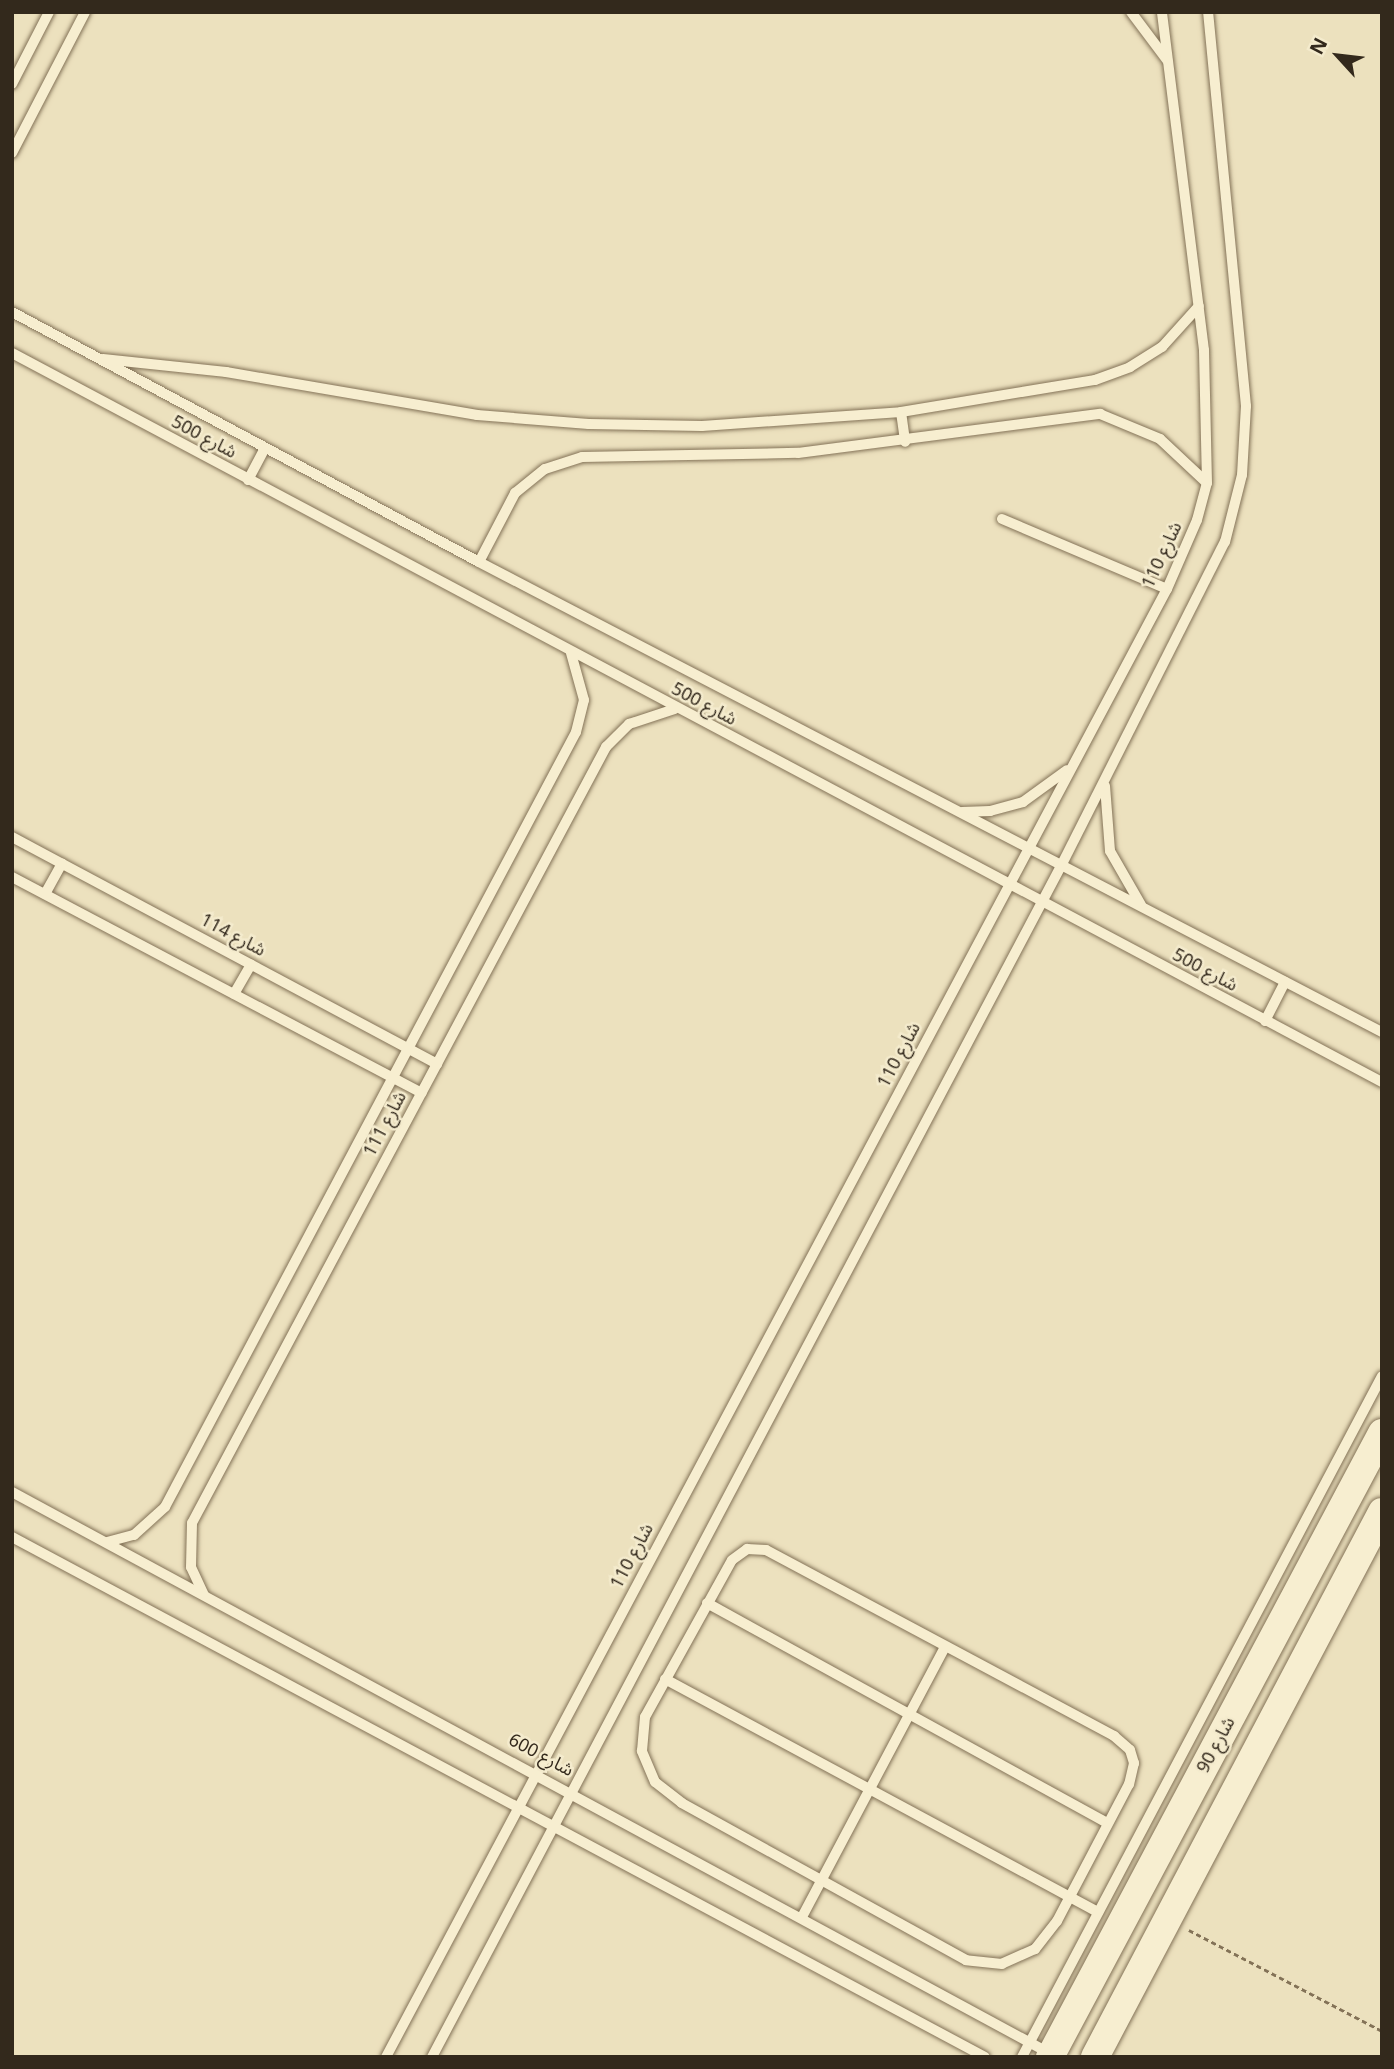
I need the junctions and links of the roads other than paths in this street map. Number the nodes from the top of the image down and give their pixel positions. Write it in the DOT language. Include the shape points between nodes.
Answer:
graph roads {
  1 [pos="49,12"];
  2 [pos="85,12"];
  3 [pos="1131,12"];
  4 [pos="1162,12"];
  5 [pos="1208,12"];
  6 [pos="1168,60"];
  7 [pos="12,84"];
  8 [pos="12,153"];
  9 [pos="1199,306"];
  10 [pos="12,312"];
  11 [pos="12,353"];
  12 [pos="98,358"];
  13 [pos="901,412"];
  14 [pos="905,442"];
  15 [pos="265,448"];
  16 [pos="248,480"];
  17 [pos="1207,483"];
  18 [pos="1002,519"];
  19 [pos="479,562"];
  20 [pos="1167,589"];
  21 [pos="571,653"];
  22 [pos="675,709"];
  23 [pos="1074,763"];
  24 [pos="1105,783"];
  25 [pos="957,812"];
  26 [pos="12,837"];
  27 [pos="1028,849"];
  28 [pos="62,863"];
  29 [pos="1061,866"];
  30 [pos="12,877"];
  31 [pos="1009,886"];
  32 [pos="45,894"];
  33 [pos="1042,904"];
  34 [pos="1145,909"];
  35 [pos="250,964"];
  36 [pos="1285,982"];
  37 [pos="234,994"];
  38 [pos="1265,1021"];
  39 [pos="1382,1032"];
  40 [pos="408,1048"];
  41 [pos="437,1064"];
  42 [pos="392,1078"];
  43 [pos="1382,1082"];
  44 [pos="422,1093"];
  45 [pos="1382,1376"];
  46 [pos="1382,1433"];
  47 [pos="12,1492"];
  48 [pos="1382,1512"];
  49 [pos="12,1537"];
  50 [pos="106,1542"];
  51 [pos="204,1595"];
  52 [pos="708,1603"];
  53 [pos="945,1647"];
  54 [pos="665,1679"];
  55 [pos="909,1714"];
  56 [pos="536,1772"];
  57 [pos="870,1788"];
  58 [pos="572,1792"];
  59 [pos="519,1806"];
  60 [pos="1108,1823"];
  61 [pos="555,1825"];
  62 [pos="820,1882"];
  63 [pos="1069,1896"];
  64 [pos="1098,1912"];
  65 [pos="802,1917"];
  66 [pos="1044,2050"];
  67 [pos="386,2057"];
  68 [pos="432,2057"];
  69 [pos="985,2057"];
  70 [pos="1022,2057"];
  71 [pos="1094,2057"];
  1 -- 7 [label="lane"];
  2 -- 8 [label="lane"];
  3 -- 6 [label="lane"];
  4 -- 6 [label="lane, شارع 110"];
  5 -- 24 [label="lane" via="1246,405 1242,475 1212,575"];
  6 -- 9 [label="lane, شارع 110"];
  9 -- 13 [label="lane" via="1162,347 1113,375 1077,385"];
  9 -- 17 [label="lane, شارع 110" via="1207,394"];
  10 -- 12 [label="lane, شارع 500"];
  11 -- 16 [label="lane, شارع 500"];
  12 -- 13 [label="lane" via="226,372 432,409 578,424 702,426"];
  12 -- 15 [label="lane, شارع 500"];
  13 -- 14 [label="lane"];
  14 -- 17 [label="lane" via="1100,414 1160,439"];
  14 -- 19 [label="lane" via="758,455 563,461 529,480 515,494"];
  15 -- 16 [label="lane"];
  15 -- 19 [label="lane, شارع 500"];
  16 -- 21 [label="lane, شارع 500"];
  17 -- 20 [label="lane, شارع 110" via="1193,531"];
  18 -- 20 [label="lane"];
  19 -- 25 [label="lane, شارع 500"];
  20 -- 23 [label="lane, شارع 110"];
  21 -- 22 [label="lane, شارع 500"];
  21 -- 40 [label="lane, شارع 111" via="584,700 576,732"];
  22 -- 31 [label="lane, شارع 500"];
  22 -- 41 [label="lane, شارع 111" via="636,720 606,747"];
  23 -- 25 [label="lane" via="1023,802 990,811"];
  23 -- 27 [label="lane, شارع 110"];
  24 -- 29 [label="lane"];
  24 -- 34 [label="lane" via="1110,851"];
  25 -- 27 [label="lane, شارع 500"];
  26 -- 28 [label="lane, شارع 114"];
  27 -- 29 [label="lane, شارع 500"];
  27 -- 31 [label="lane, شارع 110"];
  28 -- 32 [label="lane"];
  28 -- 35 [label="lane, شارع 114"];
  29 -- 33 [label="lane"];
  29 -- 34 [label="lane, شارع 500"];
  30 -- 32 [label="lane"];
  31 -- 33 [label="lane, شارع 500"];
  31 -- 56 [label="lane, شارع 110"];
  32 -- 37 [label="lane"];
  33 -- 38 [label="lane, شارع 500"];
  33 -- 58 [label="lane"];
  34 -- 36 [label="lane, شارع 500"];
  35 -- 37 [label="lane"];
  35 -- 40 [label="lane, شارع 114"];
  36 -- 38 [label="lane"];
  36 -- 39 [label="lane, شارع 500"];
  37 -- 42 [label="lane"];
  38 -- 43 [label="lane, شارع 500"];
  40 -- 41 [label="lane, شارع 114"];
  40 -- 42 [label="lane, شارع 111"];
  41 -- 44 [label="lane, شارع 111"];
  42 -- 44 [label="lane"];
  42 -- 50 [label="lane, شارع 111" via="165,1507 134,1535"];
  44 -- 51 [label="lane, شارع 111" via="192,1522 189,1552"];
  45 -- 64 [label="lane"];
  46 -- 66 [label="street, شارع 90"];
  47 -- 50 [label="lane, شارع 600"];
  48 -- 71 [label="street"];
  49 -- 59 [label="lane"];
  50 -- 51 [label="lane, شارع 600"];
  51 -- 56 [label="lane, شارع 600"];
  52 -- 53 [label="lane" via="736,1555 760,1549"];
  52 -- 54 [label="lane"];
  52 -- 55 [label="lane"];
  53 -- 55 [label="lane"];
  53 -- 60 [label="lane" via="1125,1744 1134,1770"];
  54 -- 57 [label="lane"];
  54 -- 62 [label="lane" via="645,1717 642,1734 647,1768 655,1782 667,1794"];
  55 -- 57 [label="lane"];
  55 -- 60 [label="lane"];
  56 -- 58 [label="lane, شارع 600"];
  56 -- 59 [label="lane, شارع 110"];
  57 -- 62 [label="lane"];
  57 -- 63 [label="lane"];
  58 -- 61 [label="lane"];
  58 -- 65 [label="lane, شارع 600"];
  59 -- 61 [label="lane"];
  59 -- 67 [label="lane, شارع 110"];
  60 -- 63 [label="lane"];
  61 -- 68 [label="lane"];
  61 -- 69 [label="lane"];
  62 -- 63 [label="lane" via="966,1960 984,1964 1002,1964 1035,1949"];
  62 -- 65 [label="lane"];
  63 -- 64 [label="lane"];
  64 -- 66 [label="lane"];
  65 -- 66 [label="lane, شارع 600"];
  66 -- 70 [label="lane"];
}
